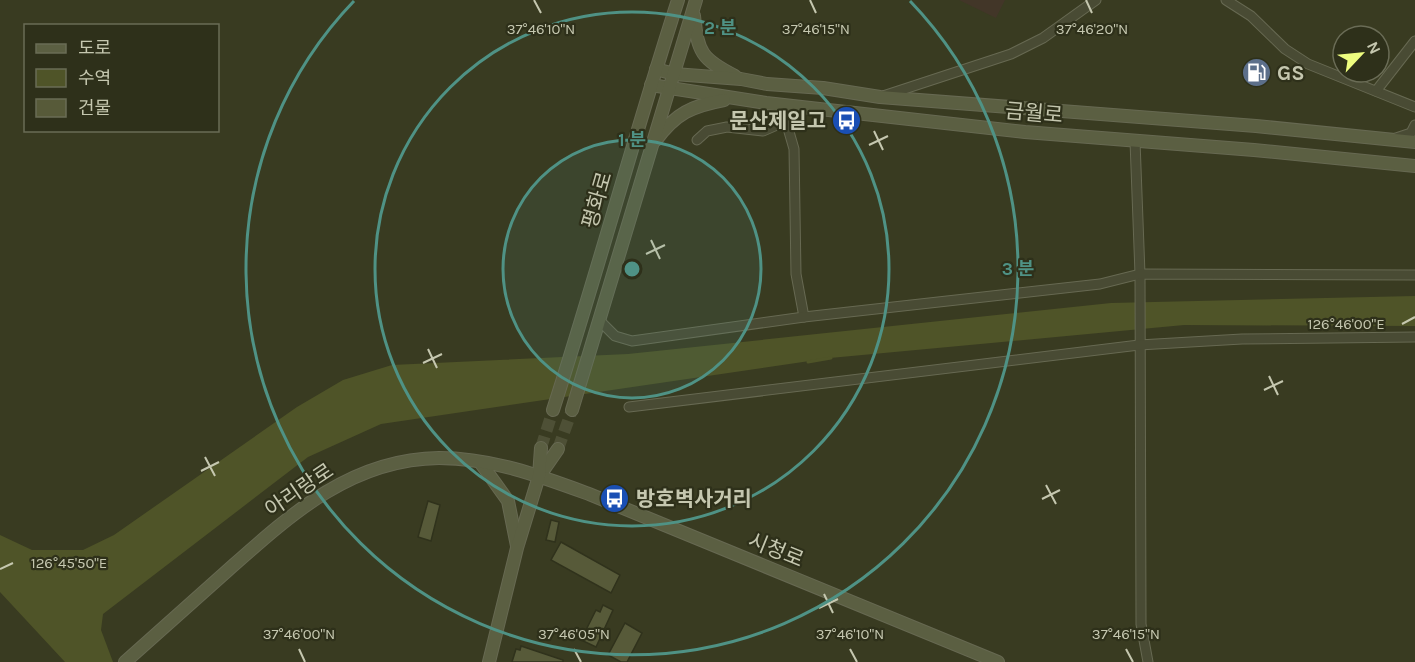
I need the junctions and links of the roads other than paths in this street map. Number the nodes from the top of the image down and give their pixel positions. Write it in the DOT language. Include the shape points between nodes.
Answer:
graph roads {
  1 [pos="678,0"];
  2 [pos="1096,0"];
  3 [pos="1227,0"];
  4 [pos="695,5"];
  5 [pos="1415,41"];
  6 [pos="656,69"];
  7 [pos="674,74"];
  8 [pos="741,79"];
  9 [pos="651,85"];
  10 [pos="669,89"];
  11 [pos="1376,91"];
  12 [pos="880,97"];
  13 [pos="733,98"];
  14 [pos="781,104"];
  15 [pos="1415,107"];
  16 [pos="786,121"];
  17 [pos="1415,125"];
  18 [pos="697,140"];
  19 [pos="1392,140"];
  20 [pos="1135,141"];
  21 [pos="1415,142"];
  22 [pos="652,146"];
  23 [pos="1415,166"];
  24 [pos="1415,275"];
  25 [pos="1140,278"];
  26 [pos="804,316"];
  27 [pos="600,321"];
  28 [pos="1415,337"];
  29 [pos="1139,343"];
  30 [pos="629,407"];
  31 [pos="553,410"];
  32 [pos="572,410"];
  33 [pos="541,448"];
  34 [pos="558,449"];
  35 [pos="480,462"];
  36 [pos="539,476"];
  37 [pos="517,548"];
  38 [pos="125,662"];
  39 [pos="489,662"];
  40 [pos="998,662"];
  41 [pos="1148,662"];
  1 -- 6 [label="main road, 평화로"];
  2 -- 12 [label="street" via="1043,38 1011,54"];
  3 -- 11 [label="street" via="1251,16 1285,50 1338,78"];
  4 -- 7 [label="main road, 평화로"];
  4 -- 8 [label="main road" via="697,43 703,53 714,66"];
  5 -- 11 [label="street"];
  6 -- 7 [label="main road, 금월로"];
  6 -- 9 [label="main road, 평화로"];
  7 -- 8 [label="main road, 금월로"];
  7 -- 10 [label="main road, 평화로"];
  8 -- 12 [label="main road, 금월로"];
  9 -- 10 [label="main road, 금월로"];
  9 -- 31 [label="main road, 평화로"];
  10 -- 13 [label="main road, 금월로"];
  10 -- 22 [label="main road, 평화로"];
  11 -- 15 [label="street"];
  12 -- 19 [label="main road, 금월로"];
  13 -- 14 [label="main road, 금월로"];
  13 -- 22 [label="main road" via="686,110"];
  14 -- 16 [label="street"];
  14 -- 20 [label="main road, 금월로"];
  16 -- 18 [label="street" via="763,130 727,127 707,131"];
  16 -- 26 [label="street" via="794,149 796,274"];
  17 -- 19 [label="street" via="1410,133"];
  19 -- 21 [label="main road, 금월로"];
  20 -- 23 [label="main road, 금월로"];
  20 -- 25 [label="street"];
  22 -- 27 [label="main road, 평화로"];
  24 -- 25 [label="street"];
  25 -- 26 [label="street"];
  25 -- 29 [label="street"];
  26 -- 27 [label="street" via="632,341 615,336"];
  27 -- 32 [label="main road, 평화로"];
  28 -- 29 [label="street"];
  29 -- 30 [label="street"];
  29 -- 41 [label="street" via="1141,624"];
  33 -- 36 [label="main road"];
  34 -- 36 [label="main road"];
  35 -- 36 [label="main road, 아리랑로"];
  35 -- 37 [label="main road" via="508,501"];
  35 -- 38 [label="main road, 아리랑로" via="439,458 399,462 333,487 284,521"];
  36 -- 37 [label="main road"];
  36 -- 40 [label="main road, 시청로"];
  37 -- 39 [label="main road"];
}
